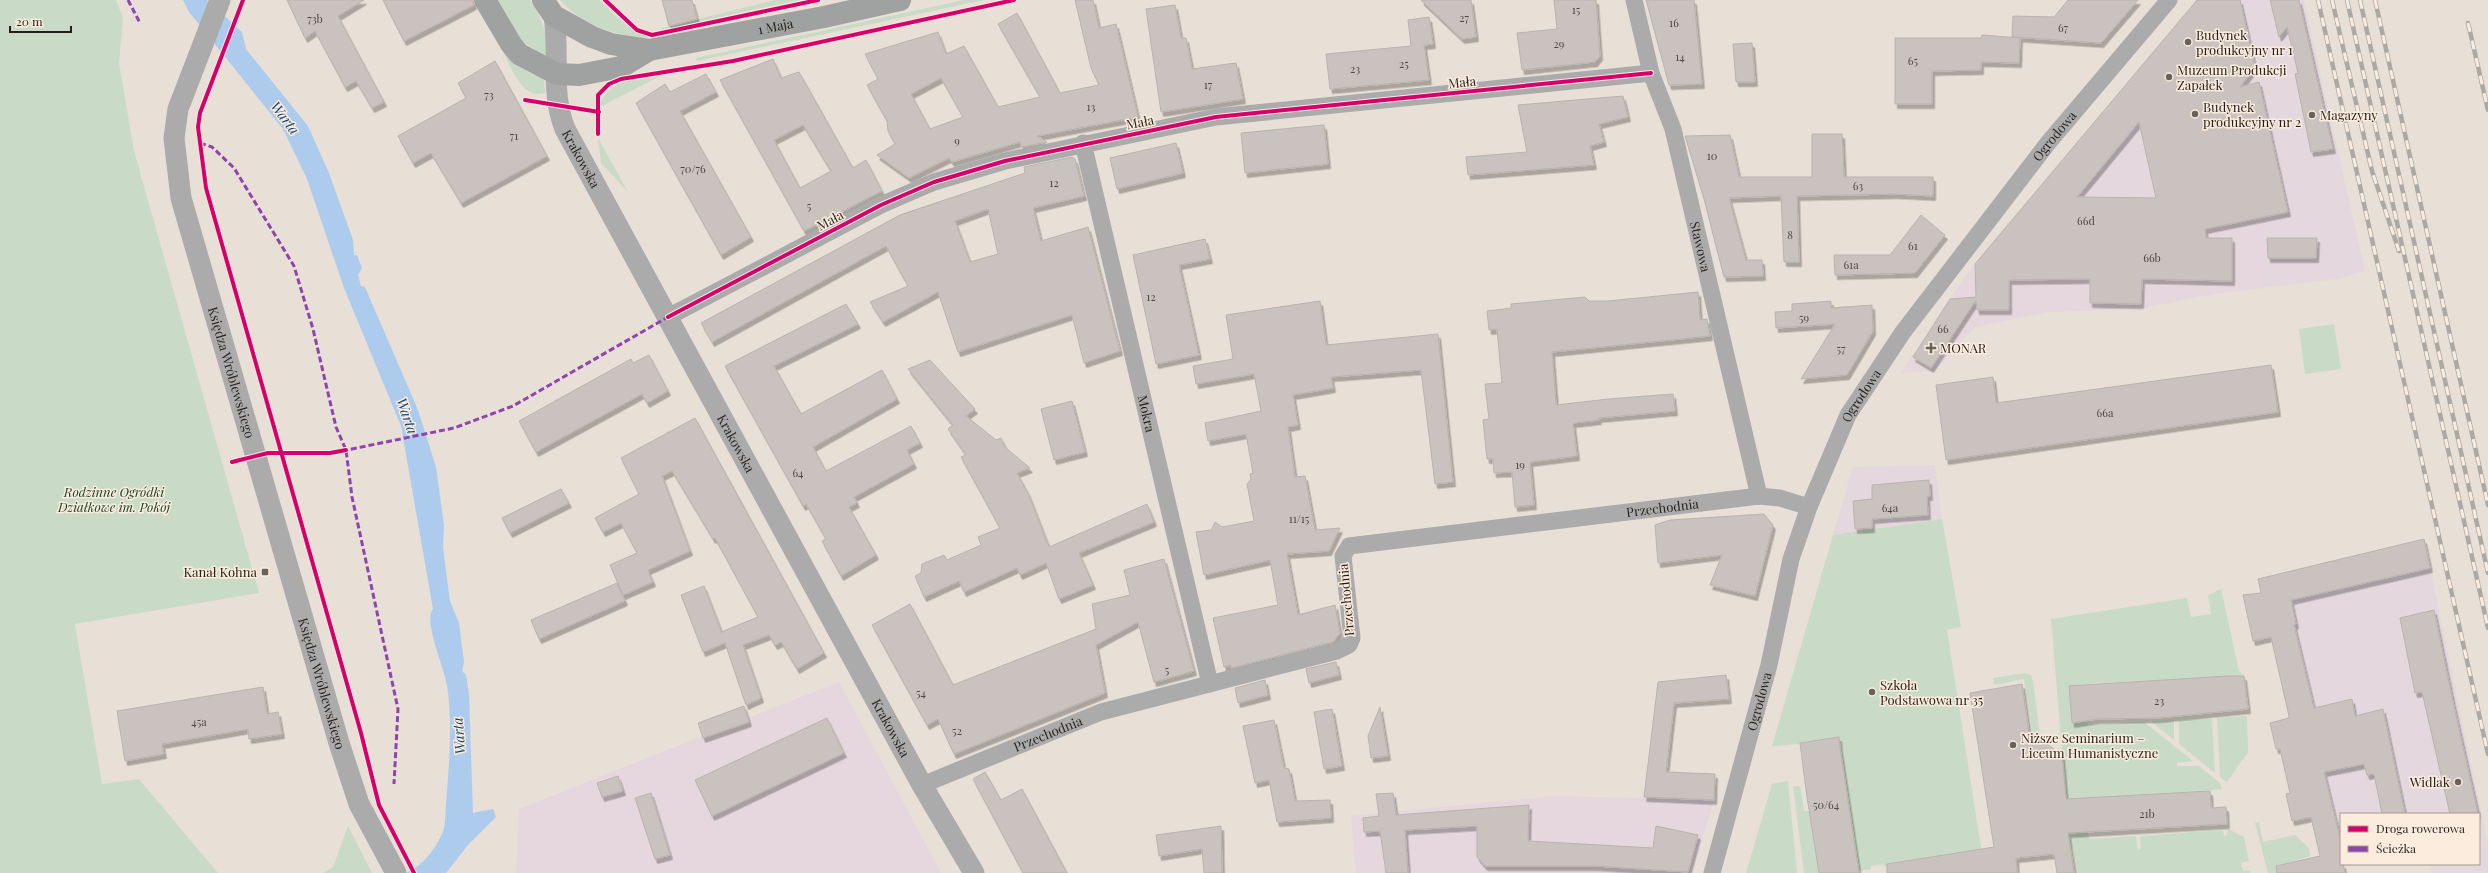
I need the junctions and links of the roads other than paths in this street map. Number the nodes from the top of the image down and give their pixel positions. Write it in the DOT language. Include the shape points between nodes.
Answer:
graph roads {
  1 [pos="220,0"];
  2 [pos="485,0"];
  3 [pos="900,0"];
  4 [pos="1634,0"];
  5 [pos="2169,0"];
  6 [pos="549,8"];
  7 [pos="649,50"];
  8 [pos="1651,73"];
  9 [pos="557,74"];
  10 [pos="1083,143"];
  11 [pos="668,317"];
  12 [pos="1759,496"];
  13 [pos="1809,507"];
  14 [pos="1210,684"];
  15 [pos="922,785"];
  16 [pos="396,873"];
  17 [pos="974,873"];
  18 [pos="1712,873"];
  1 -- 16 [label="street, Księdza Wróblewskiego" via="178,109 174,138 181,198 339,743 364,812"];
  2 -- 9 [label="main road, 1 Maja" via="519,54"];
  3 -- 7 [label="main road, 1 Maja"];
  4 -- 8 [label="street, Stawowa"];
  5 -- 13 [label="street, Ogrodowa" via="2048,143 1903,332 1848,415"];
  6 -- 7 [label="main road, 1 Maja" via="592,37 611,44"];
  6 -- 9 [label="street, Krakowska" via="558,42"];
  7 -- 9 [label="main road, 1 Maja" via="621,67 579,75"];
  8 -- 10 [label="street, Mała" via="1216,118"];
  8 -- 12 [label="street, Stawowa" via="1673,129"];
  9 -- 11 [label="street, Krakowska" via="558,108 565,129"];
  10 -- 11 [label="street, Mała" via="1005,161 934,182 881,205"];
  10 -- 14 [label="street, Mokra"];
  11 -- 15 [label="street, Krakowska"];
  12 -- 13 [label="street, Przechodnia" via="1780,498"];
  12 -- 14 [label="street, Przechodnia" via="1349,546 1343,556 1352,638 1349,645 1338,651"];
  13 -- 18 [label="street, Ogrodowa" via="1791,559 1769,665"];
  14 -- 15 [label="street, Przechodnia" via="1101,712"];
  15 -- 17 [label="street, Krakowska"];
}
